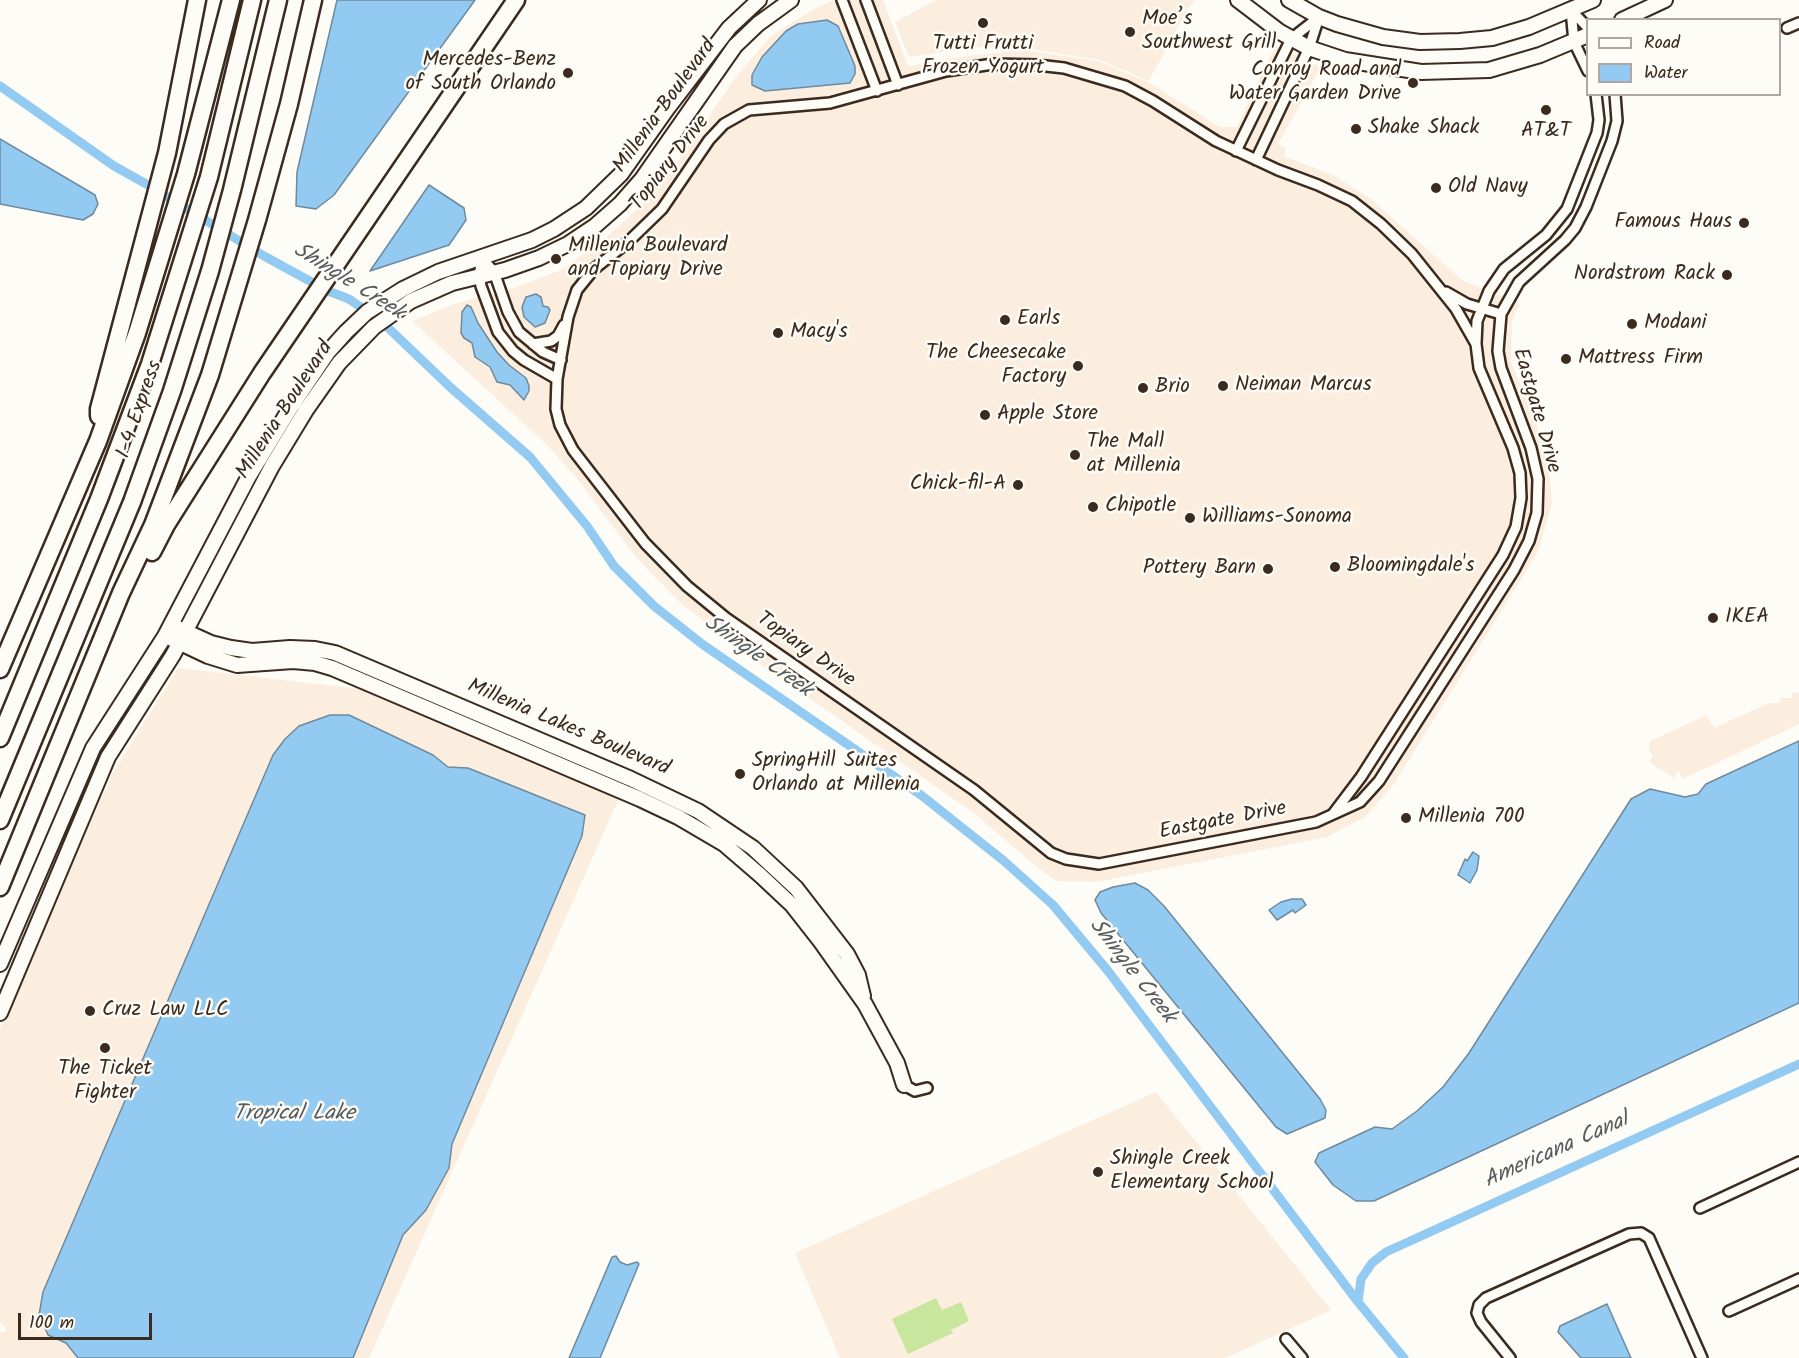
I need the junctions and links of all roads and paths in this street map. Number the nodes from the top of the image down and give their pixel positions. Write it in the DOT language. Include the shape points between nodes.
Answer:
graph roads {
  1 [pos="197,0"];
  2 [pos="231,0"];
  3 [pos="252,0"];
  4 [pos="278,0"];
  5 [pos="313,0"];
  6 [pos="516,0"];
  7 [pos="759,0"];
  8 [pos="791,0"];
  9 [pos="842,0"];
  10 [pos="866,0"];
  11 [pos="1238,0"];
  12 [pos="1289,0"];
  13 [pos="1593,0"];
  14 [pos="1665,0"];
  15 [pos="1571,10"];
  16 [pos="1318,17"];
  17 [pos="1626,18"];
  18 [pos="1799,23"];
  19 [pos="1586,27"];
  20 [pos="1786,28"];
  21 [pos="1586,36"];
  22 [pos="1291,39"];
  23 [pos="1574,42"];
  24 [pos="1309,48"];
  25 [pos="1586,69"];
  26 [pos="898,85"];
  27 [pos="877,91"];
  28 [pos="1596,96"];
  29 [pos="1615,96"];
  30 [pos="1236,151"];
  31 [pos="1256,160"];
  32 [pos="482,258"];
  33 [pos="494,272"];
  34 [pos="479,276"];
  35 [pos="1436,283"];
  36 [pos="1481,308"];
  37 [pos="1501,314"];
  38 [pos="568,317"];
  39 [pos="533,344"];
  40 [pos="1476,344"];
  41 [pos="561,360"];
  42 [pos="557,379"];
  43 [pos="98,441"];
  44 [pos="121,593"];
  45 [pos="168,630"];
  46 [pos="182,637"];
  47 [pos="0,669"];
  48 [pos="0,738"];
  49 [pos="1333,814"];
  50 [pos="0,820"];
  51 [pos="1118,862"];
  52 [pos="0,887"];
  53 [pos="0,964"];
  54 [pos="6,984"];
  55 [pos="0,1014"];
  56 [pos="904,1085"];
  57 [pos="927,1088"];
  58 [pos="1799,1162"];
  59 [pos="1700,1208"];
  60 [pos="1799,1279"];
  61 [pos="1729,1311"];
  62 [pos="1286,1339"];
  63 [pos="1302,1358"];
  64 [pos="1510,1358"];
  65 [pos="1702,1358"];
  1 -- 43 [label="highway" via="167,153 99,409"];
  2 -- 43 [label="highway" via="170,229"];
  3 -- 48 [label="highway, I-4 Express" via="209,177 150,364"];
  4 -- 50 [label="highway, I-4 Express" via="232,190 172,392 132,502"];
  5 -- 44 [label="highway" via="289,104 214,364 153,525"];
  6 -- 44 [label="highway" via="262,373 150,557"];
  7 -- 32 [label="street, Millenia Boulevard" via="729,28 605,192 554,229"];
  8 -- 33 [label="street, Millenia Boulevard" via="735,46 642,179 608,215 554,251"];
  9 -- 27 [label="street"];
  10 -- 26 [label="street"];
  11 -- 22 [label="street"];
  12 -- 16 [label="street"];
  13 -- 15 [label="street"];
  14 -- 17 [label="street"];
  15 -- 16 [label="street" via="1492,38 1460,41 1420,42 1383,37"];
  15 -- 19 [label="street"];
  15 -- 23 [label="street"];
  16 -- 22 [label="street"];
  16 -- 24 [label="street"];
  18 -- 20 [label="street"];
  21 -- 23 [label="street"];
  22 -- 24 [label="street"];
  22 -- 30 [label="street"];
  23 -- 24 [label="street" via="1489,70 1461,72 1375,66"];
  23 -- 25 [label="street"];
  24 -- 31 [label="street"];
  26 -- 27 [label="street, Topiary Drive"];
  26 -- 30 [label="street, Topiary Drive" via="970,66 1064,68 1125,86"];
  27 -- 38 [label="street, Topiary Drive" via="827,104 750,110 723,124 662,209 585,279"];
  28 -- 36 [label="street, Eastgate Drive" via="1597,133 1567,209 1546,235 1504,269"];
  29 -- 37 [label="street, Eastgate Drive" via="1617,121 1612,141 1587,207 1565,240 1519,282"];
  30 -- 31 [label="street, Topiary Drive"];
  31 -- 35 [label="street, Topiary Drive" via="1352,201 1396,237"];
  32 -- 33 [label="street"];
  32 -- 34 [label="street"];
  32 -- 45 [label="street, Millenia Boulevard" via="427,277 382,301 328,352 273,434"];
  33 -- 34 [label="street, Millenia Boulevard"];
  33 -- 39 [label="street" via="513,323"];
  34 -- 42 [label="street" via="489,314 504,341 524,360"];
  34 -- 46 [label="street, Millenia Boulevard" via="432,291 394,312 365,334 339,363 248,508"];
  35 -- 36 [label="street" via="1458,299"];
  35 -- 40 [label="street"];
  36 -- 37 [label="street"];
  36 -- 40 [label="street, Eastgate Drive"];
  37 -- 49 [label="street, Eastgate Drive" via="1501,368 1531,448 1538,479 1537,513 1529,541 1379,781 1360,802"];
  38 -- 39 [label="street, Topiary Drive" via="558,336"];
  38 -- 41 [label="street, Topiary Drive"];
  39 -- 41 [label="street"];
  40 -- 49 [label="street, Eastgate Drive" via="1483,380 1517,460 1521,485 1516,527 1503,555 1361,777"];
  41 -- 42 [label="street, Topiary Drive"];
  42 -- 51 [label="street, Topiary Drive" via="556,409 573,450 645,543 704,602 974,790 1051,853 1082,863"];
  43 -- 47 [label="highway"];
  44 -- 52 [label="highway"];
  45 -- 46 [label="street, Millenia Lakes Boulevard"];
  45 -- 53 [label="street, Millenia Boulevard" via="90,755"];
  46 -- 54 [label="street, Millenia Boulevard" via="104,765"];
  46 -- 56 [label="street, Millenia Lakes Boulevard" via="252,651 290,648 335,653 631,778 721,824 796,888 847,954 858,975 865,1004 897,1063"];
  49 -- 51 [label="street, Eastgate Drive" via="1316,822"];
  54 -- 55 [label="street, Millenia Boulevard"];
  56 -- 57 [label="street" via="915,1091"];
  58 -- 59 [label="street"];
  60 -- 61 [label="street"];
  62 -- 63 [label="street"];
  64 -- 65 [label="street" via="1477,1313 1486,1298 1629,1234 1641,1233 1649,1238"];
}
